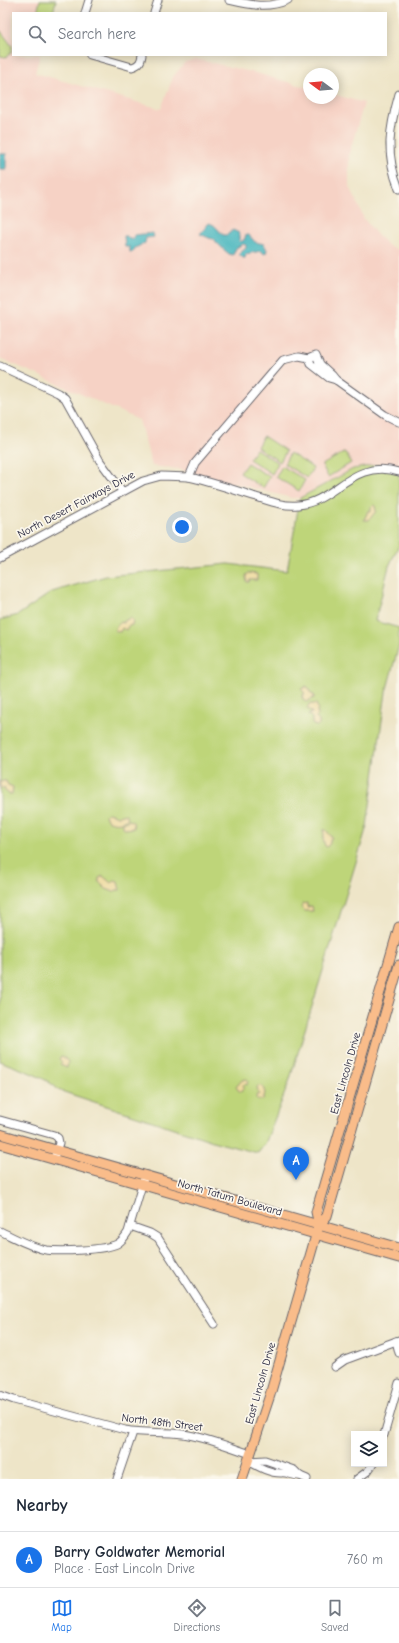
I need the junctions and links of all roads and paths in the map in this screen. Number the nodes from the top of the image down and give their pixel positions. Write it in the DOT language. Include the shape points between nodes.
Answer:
graph roads {
  1 [pos="89,0"];
  2 [pos="158,0"];
  3 [pos="229,0"];
  4 [pos="288,0"];
  5 [pos="85,12"];
  6 [pos="154,12"];
  7 [pos="94,56"];
  8 [pos="142,56"];
  9 [pos="399,94"];
  10 [pos="399,189"];
  11 [pos="2,369"];
  12 [pos="399,422"];
  13 [pos="399,472"];
  14 [pos="189,477"];
  15 [pos="122,491"];
  16 [pos="0,558"];
  17 [pos="399,927"];
  18 [pos="399,966"];
  19 [pos="0,1120"];
  20 [pos="0,1134"];
  21 [pos="0,1144"];
  22 [pos="57,1150"];
  23 [pos="54,1159"];
  24 [pos="145,1175"];
  25 [pos="142,1184"];
  26 [pos="319,1225"];
  27 [pos="130,1226"];
  28 [pos="0,1231"];
  29 [pos="316,1234"];
  30 [pos="399,1248"];
  31 [pos="399,1258"];
  32 [pos="214,1324"];
  33 [pos="397,1340"];
  34 [pos="399,1353"];
  35 [pos="335,1367"];
  36 [pos="399,1383"];
  37 [pos="0,1394"];
  38 [pos="385,1431"];
  39 [pos="134,1432"];
  40 [pos="250,1457"];
  41 [pos="370,1467"];
  42 [pos="118,1479"];
  43 [pos="242,1479"];
  44 [pos="307,1479"];
  45 [pos="357,1479"];
  1 -- 5 [label="street"];
  2 -- 6 [label="street"];
  3 -- 4 [label="street" via="273,6"];
  7 -- 8 [label="street" via="132,67 138,65"];
  9 -- 10 [label="street" via="389,132 389,145 393,174"];
  11 -- 15 [label="street" via="65,398 100,461"];
  12 -- 14 [label="street" via="336,380 329,378 311,364 312,356 282,360 195,463"];
  13 -- 14 [label="street, North Desert Fairways Drive" via="385,469 364,472 313,501 294,506"];
  14 -- 15 [label="street, North Desert Fairways Drive" via="156,477"];
  15 -- 16 [label="street, North Desert Fairways Drive"];
  17 -- 26 [label="main road, East Lincoln Drive" via="316,1212"];
  18 -- 26 [label="main road, East Lincoln Drive" via="327,1216"];
  19 -- 22 [label="street" via="54,1135 59,1143"];
  20 -- 22 [label="main road, North Tatum Boulevard"];
  21 -- 23 [label="main road, North Tatum Boulevard"];
  22 -- 23 [label="street"];
  22 -- 24 [label="main road, North Tatum Boulevard"];
  23 -- 25 [label="main road, North Tatum Boulevard"];
  24 -- 25 [label="street"];
  24 -- 26 [label="main road, North Tatum Boulevard"];
  25 -- 27 [label="street"];
  25 -- 29 [label="main road, North Tatum Boulevard"];
  26 -- 29 [label="main road, East Lincoln Drive"];
  26 -- 30 [label="main road, North Tatum Boulevard"];
  27 -- 28 [label="street" via="124,1239 112,1246 57,1251 33,1246"];
  27 -- 32 [label="street" via="158,1238"];
  29 -- 31 [label="main road, North Tatum Boulevard"];
  29 -- 40 [label="main road, East Lincoln Drive"];
  33 -- 34 [label="street"];
  33 -- 35 [label="street" via="345,1360"];
  36 -- 38 [label="street"];
  37 -- 39 [label="street, North 48th Street"];
  39 -- 40 [label="street, North 48th Street" via="197,1436"];
  39 -- 42 [label="street"];
  40 -- 43 [label="main road, East Lincoln Drive"];
  40 -- 44 [label="street, North 48th Street" via="261,1469 277,1474 282,1469 294,1470"];
  41 -- 45 [label="street"];
}
